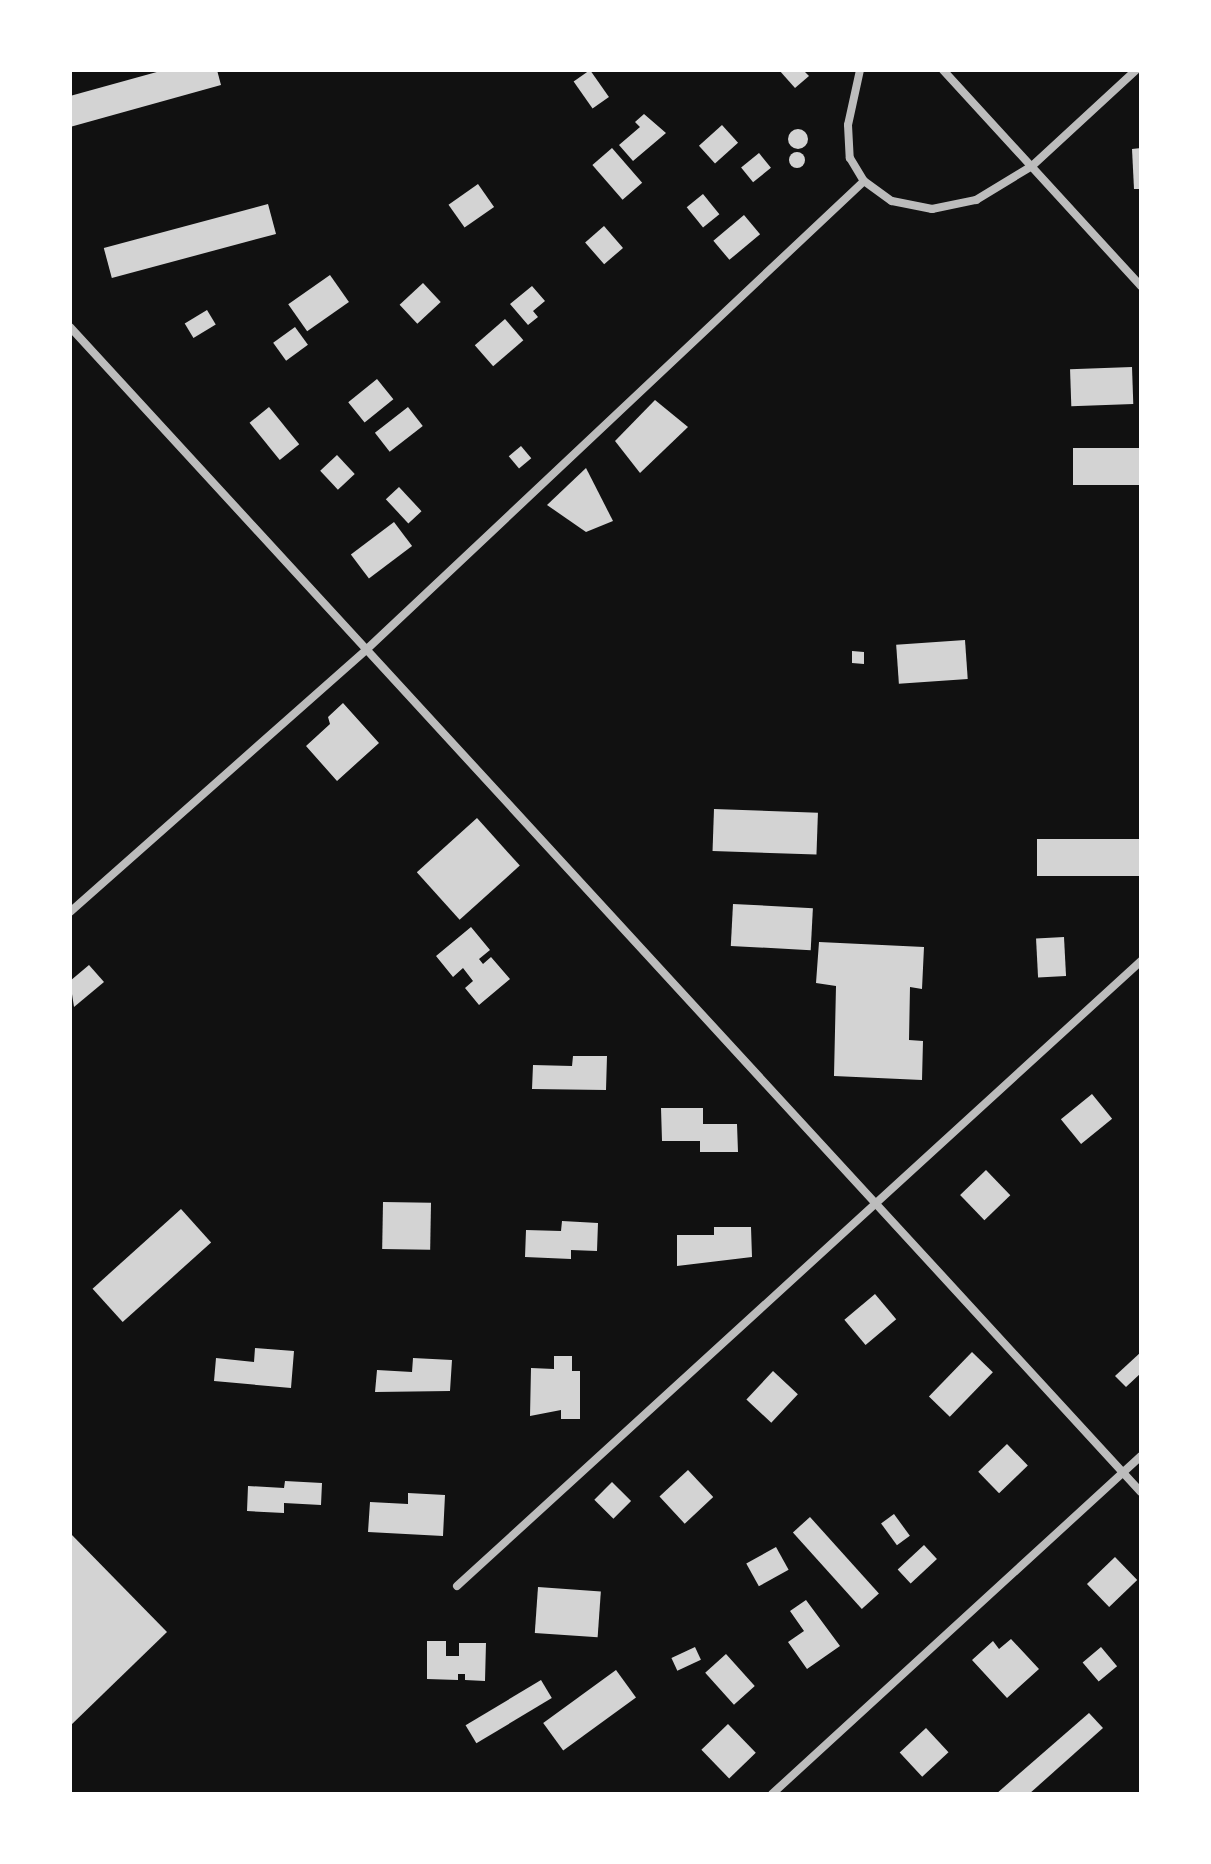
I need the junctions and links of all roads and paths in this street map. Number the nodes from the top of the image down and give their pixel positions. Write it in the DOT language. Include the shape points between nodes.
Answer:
graph roads {
  1 [pos="860,70"];
  2 [pos="943,70"];
  3 [pos="1136,70"];
  4 [pos="1032,166"];
  5 [pos="864,181"];
  6 [pos="1141,286"];
  7 [pos="70,327"];
  8 [pos="366,650"];
  9 [pos="70,912"];
  10 [pos="1141,961"];
  11 [pos="877,1205"];
  12 [pos="1141,1456"];
  13 [pos="1123,1472"];
  14 [pos="1141,1492"];
  15 [pos="457,1586"];
  16 [pos="772,1794"];
  1 -- 5 [label="street" via="848,125 850,158"];
  2 -- 4 [label="street"];
  3 -- 4 [label="street"];
  4 -- 5 [label="street" via="976,200 932,209 892,201"];
  4 -- 6 [label="street"];
  5 -- 8 [label="street"];
  7 -- 8 [label="street"];
  8 -- 9 [label="street"];
  8 -- 11 [label="street"];
  10 -- 11 [label="street"];
  11 -- 13 [label="street"];
  11 -- 15 [label="street"];
  12 -- 13 [label="street"];
  13 -- 14 [label="street"];
  13 -- 16 [label="street"];
}
